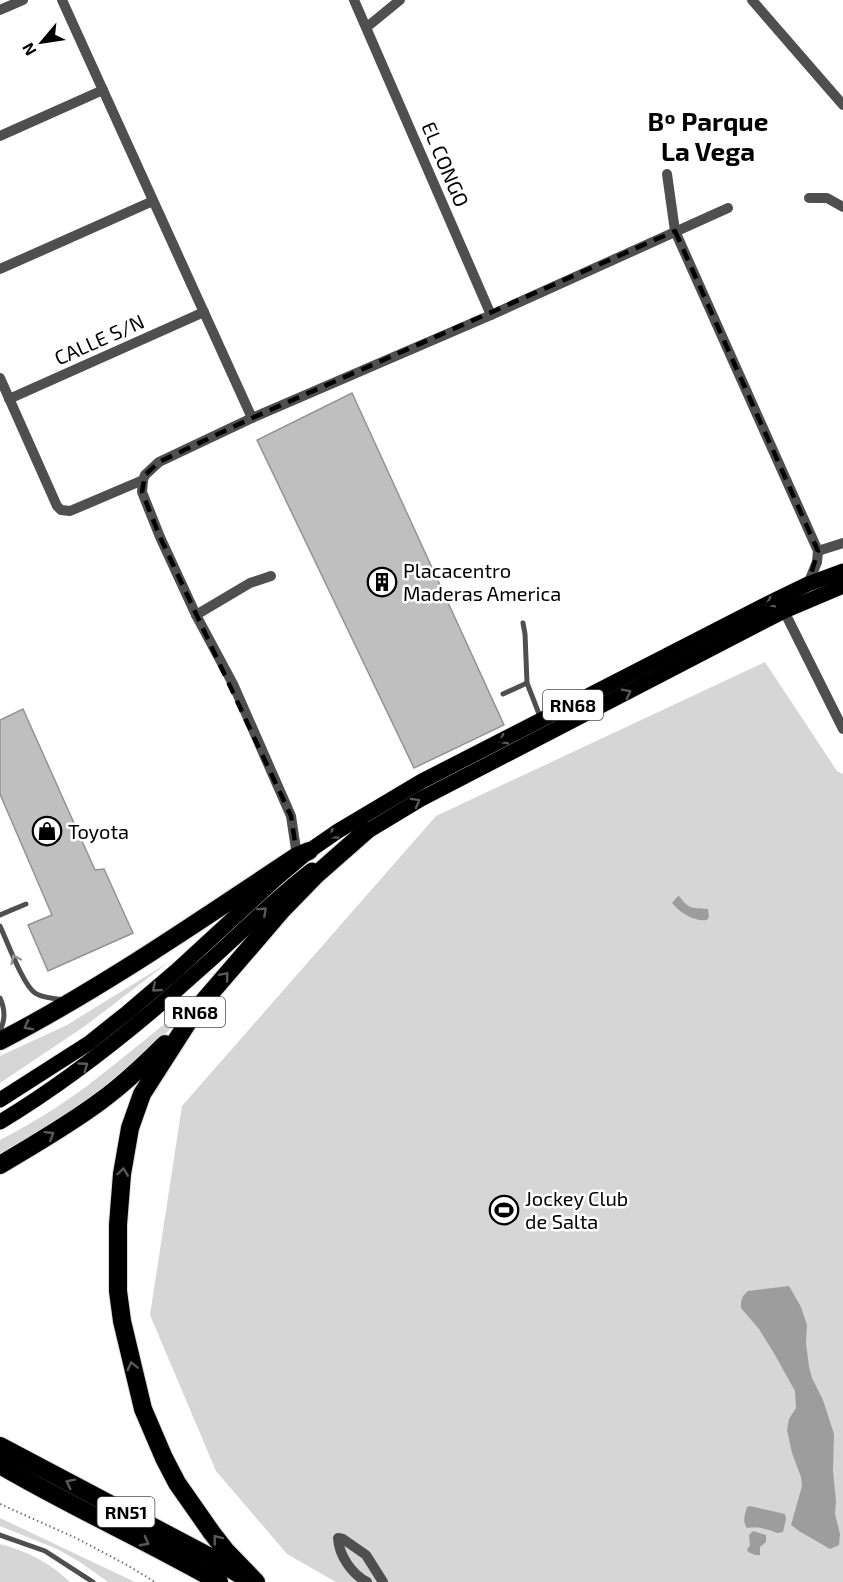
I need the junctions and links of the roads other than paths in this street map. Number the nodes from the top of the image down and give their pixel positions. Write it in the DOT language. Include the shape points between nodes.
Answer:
graph roads {
  1 [pos="23,0"];
  2 [pos="62,0"];
  3 [pos="354,0"];
  4 [pos="399,0"];
  5 [pos="752,0"];
  6 [pos="0,10"];
  7 [pos="367,27"];
  8 [pos="103,90"];
  9 [pos="843,105"];
  10 [pos="0,136"];
  11 [pos="667,174"];
  12 [pos="809,198"];
  13 [pos="153,201"];
  14 [pos="843,207"];
  15 [pos="728,208"];
  16 [pos="675,231"];
  17 [pos="0,269"];
  18 [pos="204,312"];
  19 [pos="491,315"];
  20 [pos="0,378"];
  21 [pos="9,399"];
  22 [pos="252,418"];
  23 [pos="143,480"];
  24 [pos="843,543"];
  25 [pos="818,551"];
  26 [pos="843,571"];
  27 [pos="271,576"];
  28 [pos="808,584"];
  29 [pos="843,586"];
  30 [pos="784,611"];
  31 [pos="196,615"];
  32 [pos="523,623"];
  33 [pos="527,683"];
  34 [pos="503,694"];
  35 [pos="542,721"];
  36 [pos="843,729"];
  37 [pos="366,831"];
  38 [pos="303,853"];
  39 [pos="26,903"];
  40 [pos="0,915"];
  41 [pos="0,926"];
  42 [pos="0,998"];
  43 [pos="73,1002"];
  44 [pos="192,1016"];
  45 [pos="0,1030"];
  46 [pos="0,1041"];
  47 [pos="0,1100"];
  48 [pos="0,1122"];
  49 [pos="0,1165"];
  50 [pos="0,1446"];
  51 [pos="0,1466"];
  52 [pos="0,1534"];
  53 [pos="79,1572"];
  54 [pos="87,1582"];
  55 [pos="93,1582"];
  56 [pos="219,1582"];
  57 [pos="250,1582"];
  58 [pos="256,1582"];
  59 [pos="367,1582"];
  60 [pos="383,1582"];
  1 -- 6 [label="street"];
  2 -- 8 [label="street"];
  3 -- 7 [label="street, EL CONGO"];
  4 -- 7 [label="street"];
  5 -- 9 [label="street"];
  7 -- 19 [label="street, EL CONGO"];
  8 -- 10 [label="street"];
  8 -- 13 [label="street"];
  11 -- 16 [label="street"];
  12 -- 14 [label="street" via="827,198"];
  13 -- 17 [label="street"];
  13 -- 18 [label="street"];
  15 -- 16 [label="street"];
  16 -- 19 [label="street"];
  16 -- 25 [label="street"];
  18 -- 21 [label="street, CALLE S/N"];
  18 -- 22 [label="street"];
  19 -- 22 [label="street"];
  20 -- 21 [label="street"];
  21 -- 23 [label="street" via="61,510 70,511"];
  22 -- 23 [label="street" via="159,462"];
  23 -- 31 [label="street" via="142,492"];
  24 -- 25 [label="street"];
  25 -- 28 [label="street"];
  26 -- 28 [label="main road, RN68"];
  27 -- 31 [label="street" via="250,583"];
  28 -- 35 [label="main road, RN68, one-way"];
  29 -- 30 [label="main road, RN68"];
  30 -- 36 [label="street"];
  37 -- 30 [label="main road, RN68, one-way"];
  31 -- 38 [label="street" via="232,684 291,816"];
  32 -- 33 [label="lane"];
  33 -- 34 [label="lane"];
  33 -- 35 [label="lane"];
  35 -- 38 [label="main road, RN68, one-way" via="422,781"];
  44 -- 37 [label="highway, RN68, one-way" via="282,909"];
  48 -- 37 [label="main road, RN68, one-way" via="104,1052 286,890"];
  38 -- 43 [label="highway, RN68"];
  38 -- 47 [label="main road, RN68, one-way" via="128,1012"];
  39 -- 40 [label="lane"];
  43 -- 41 [label="lane, one-way" via="46,997 27,986"];
  42 -- 45 [label="lane" via="5,1016"];
  43 -- 46 [label="highway, RN68, one-way"];
  49 -- 44 [label="highway, RN68, one-way" via="104,1099"];
  58 -- 44 [label="highway, one-way" via="212,1533 177,1484 164,1458 140,1399 118,1291 119,1207 130,1128 142,1094"];
  57 -- 50 [label="highway, RN51, one-way" via="212,1557"];
  51 -- 56 [label="highway, RN51, one-way"];
  52 -- 53 [label="lane" via="45,1551"];
  53 -- 54 [label="lane"];
  53 -- 55 [label="lane"];
  59 -- 60 [label="street" via="349,1566 338,1538 366,1555"];
}
